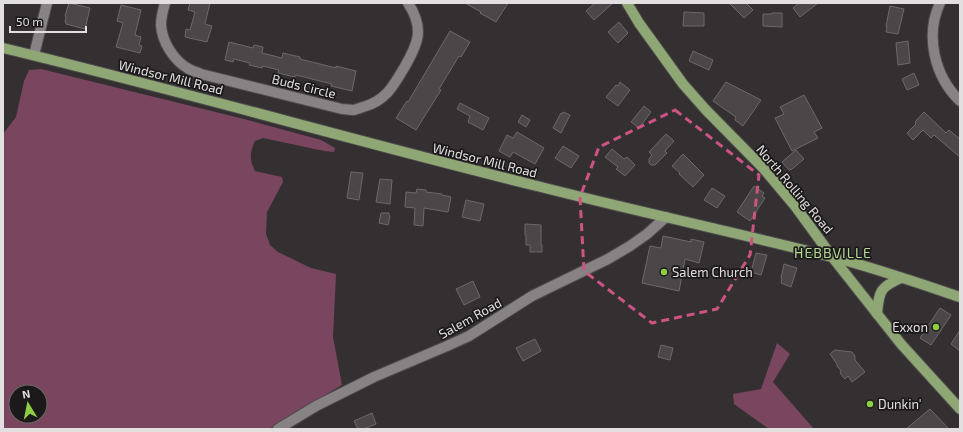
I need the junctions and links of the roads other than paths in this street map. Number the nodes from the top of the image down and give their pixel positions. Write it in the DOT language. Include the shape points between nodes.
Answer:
graph roads {
  1 [pos="47,3"];
  2 [pos="165,3"];
  3 [pos="408,3"];
  4 [pos="627,3"];
  5 [pos="940,3"];
  6 [pos="3,48"];
  7 [pos="34,55"];
  8 [pos="960,101"];
  9 [pos="666,217"];
  10 [pos="833,258"];
  11 [pos="901,278"];
  12 [pos="960,297"];
  13 [pos="877,314"];
  14 [pos="960,409"];
  15 [pos="278,429"];
  1 -- 7 [label="street"];
  2 -- 3 [label="street, Buds Circle" via="161,26 164,37 174,57 190,70 342,109 355,110 378,101 388,93 412,55 418,35 417,23"];
  4 -- 10 [label="main road, North Rolling Road" via="683,84 764,169"];
  5 -- 8 [label="street" via="933,25 935,59 940,74"];
  6 -- 7 [label="main road, Windsor Mill Road"];
  7 -- 9 [label="main road, Windsor Mill Road" via="400,152"];
  9 -- 10 [label="main road, Windsor Mill Road"];
  9 -- 15 [label="street, Salem Road" via="630,246 532,296 469,336 344,392"];
  10 -- 11 [label="main road, Windsor Mill Road"];
  10 -- 13 [label="main road, North Rolling Road"];
  11 -- 12 [label="main road, Windsor Mill Road"];
  11 -- 13 [label="main road" via="888,283 882,290 878,299"];
  13 -- 14 [label="main road, North Rolling Road"];
}
